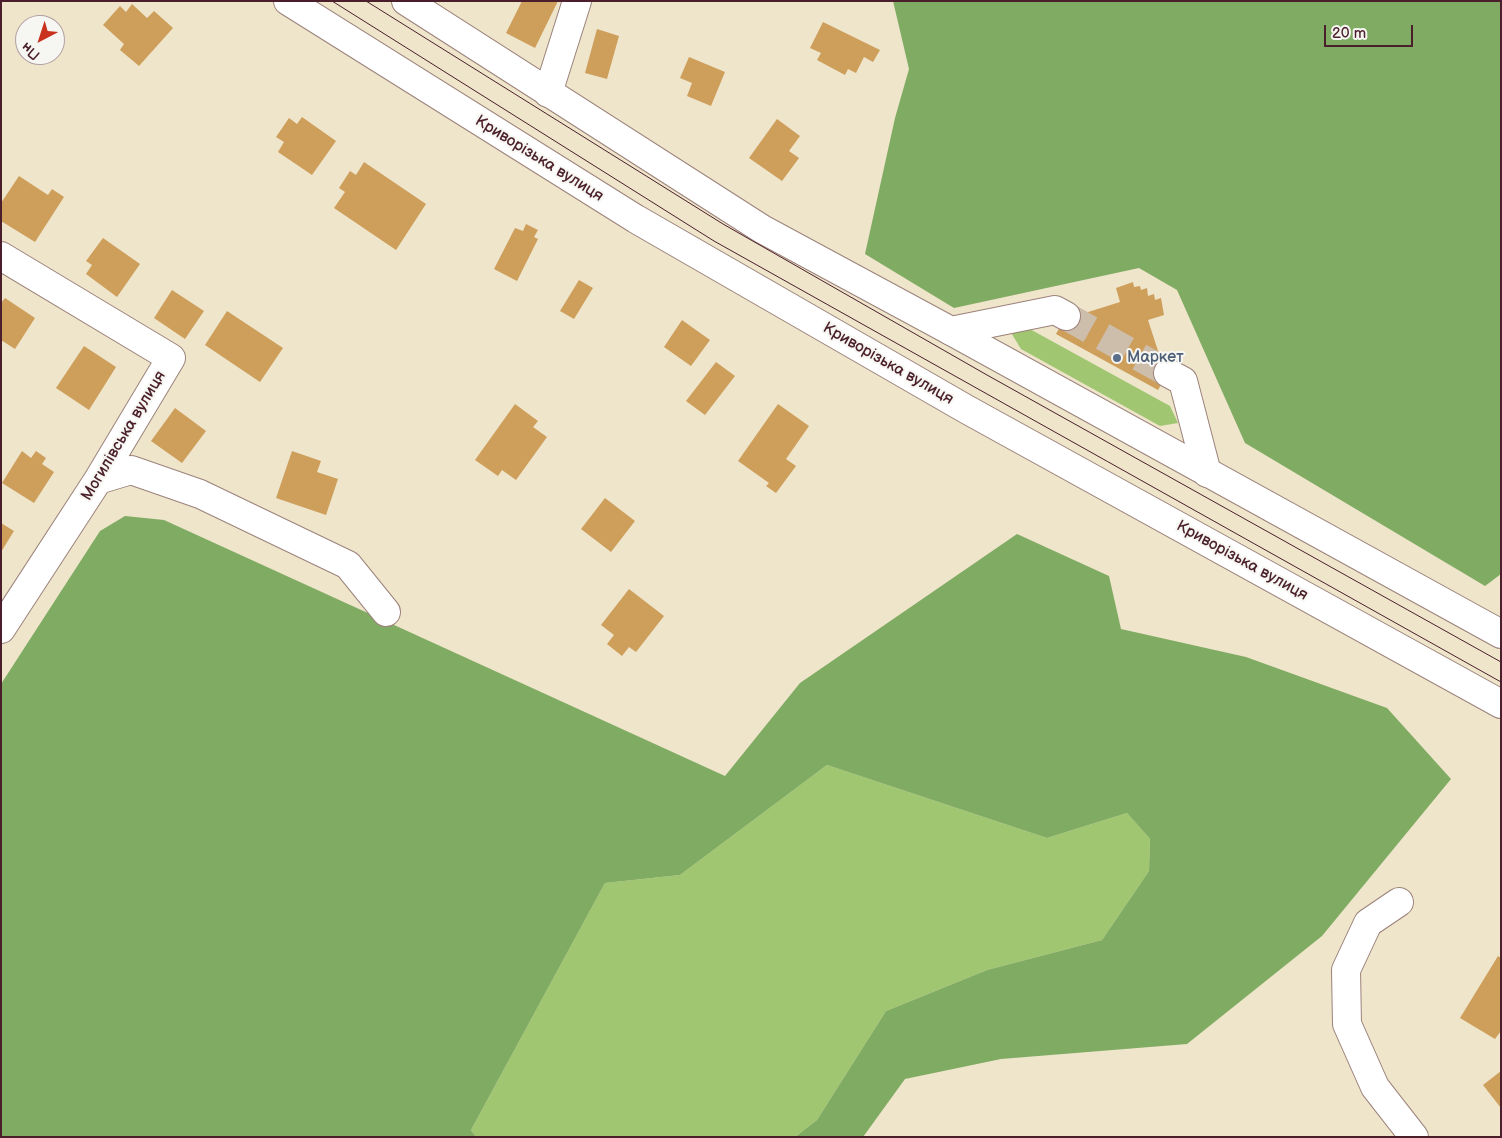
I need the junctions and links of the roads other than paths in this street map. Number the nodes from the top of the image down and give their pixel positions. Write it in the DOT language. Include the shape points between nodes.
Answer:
graph roads {
  1 [pos="288,1"];
  2 [pos="406,1"];
  3 [pos="577,1"];
  4 [pos="548,93"];
  5 [pos="1,256"];
  6 [pos="1066,316"];
  7 [pos="951,331"];
  8 [pos="1168,373"];
  9 [pos="1206,473"];
  10 [pos="98,480"];
  11 [pos="386,612"];
  12 [pos="1,629"];
  13 [pos="1501,634"];
  14 [pos="1501,704"];
  15 [pos="1399,902"];
  16 [pos="1414,1137"];
  1 -- 14 [label="main road, Криворізька вулиця" via="636,220 966,409"];
  2 -- 4 [label="main road"];
  3 -- 4 [label="main road"];
  4 -- 7 [label="main road" via="762,229"];
  5 -- 10 [label="main road, Могилівська вулиця" via="170,358"];
  6 -- 7 [label="main road" via="1054,310"];
  7 -- 9 [label="main road"];
  8 -- 9 [label="main road" via="1184,382"];
  9 -- 13 [label="main road"];
  10 -- 11 [label="main road" via="131,470 200,494 348,565"];
  10 -- 12 [label="main road, Могилівська вулиця"];
  15 -- 16 [label="main road" via="1368,924 1346,970 1347,1024 1375,1086"];
}
